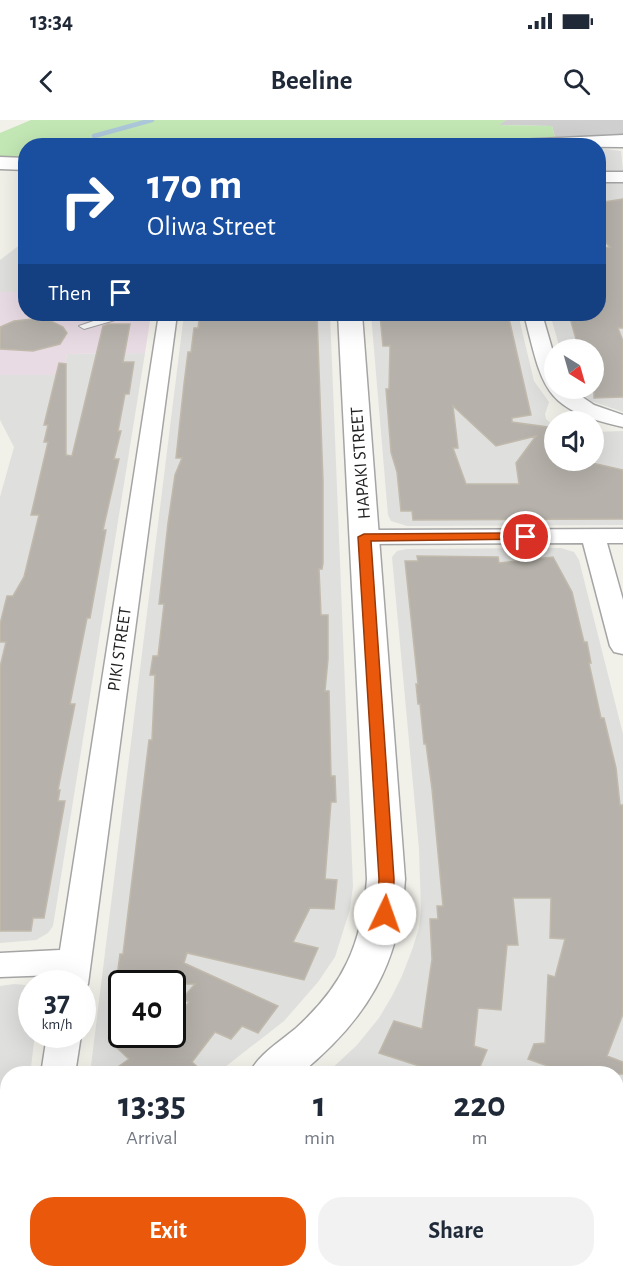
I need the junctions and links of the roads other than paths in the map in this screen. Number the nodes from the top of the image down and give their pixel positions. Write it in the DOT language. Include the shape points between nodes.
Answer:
graph roads {
  1 [pos="623,141"];
  2 [pos="606,142"];
  3 [pos="0,163"];
  4 [pos="18,164"];
  5 [pos="606,177"];
  6 [pos="623,177"];
  7 [pos="101,321"];
  8 [pos="166,321"];
  9 [pos="350,321"];
  10 [pos="535,321"];
  11 [pos="84,326"];
  12 [pos="544,354"];
  13 [pos="570,399"];
  14 [pos="623,421"];
  15 [pos="593,536"];
  16 [pos="623,536"];
  17 [pos="364,537"];
  18 [pos="623,646"];
  19 [pos="0,965"];
  20 [pos="45,970"];
  21 [pos="72,970"];
  22 [pos="62,1048"];
  23 [pos="59,1066"];
  24 [pos="280,1066"];
  1 -- 2 [label="street"];
  3 -- 4 [label="street"];
  5 -- 6 [label="street"];
  7 -- 11 [label="lane"];
  8 -- 21 [label="street, PIKI STREET"];
  9 -- 17 [label="street, HAPAKI STREET"];
  10 -- 12 [label="street"];
  13 -- 14 [label="street"];
  15 -- 16 [label="street"];
  15 -- 17 [label="street"];
  15 -- 18 [label="street"];
  17 -- 24 [label="street, HAPAKI STREET" via="385,914 380,938 359,984 318,1035"];
  19 -- 20 [label="street"];
  22 -- 23 [label="street"];
}
